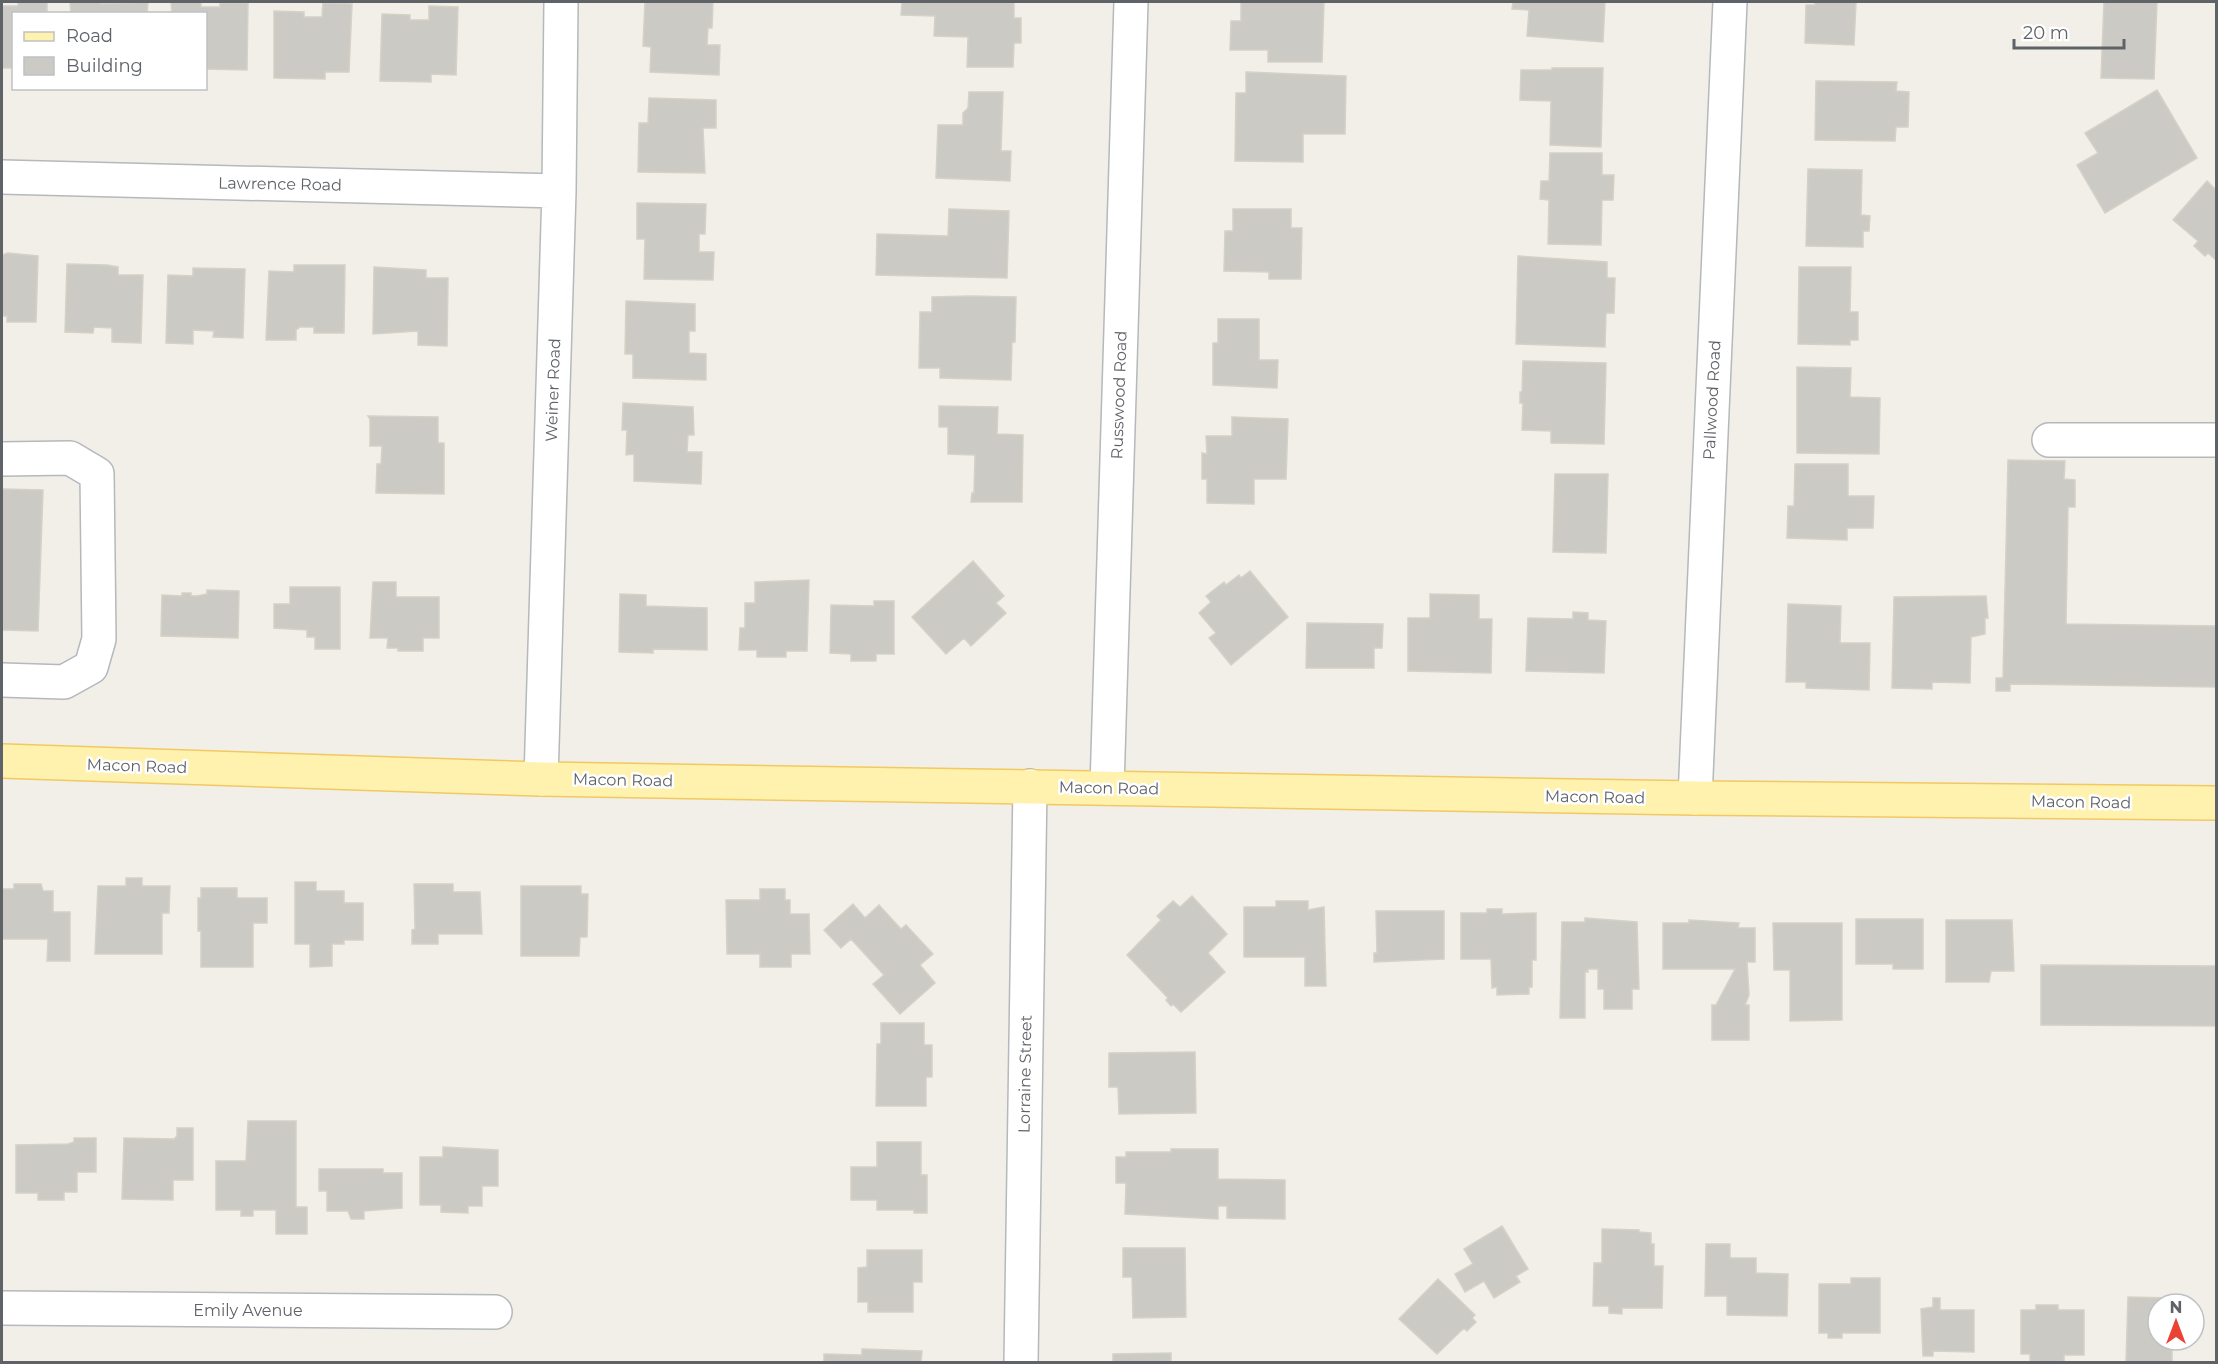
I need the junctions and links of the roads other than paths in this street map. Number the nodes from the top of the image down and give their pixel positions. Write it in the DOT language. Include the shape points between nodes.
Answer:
graph roads {
  1 [pos="561,2"];
  2 [pos="1131,2"];
  3 [pos="1730,2"];
  4 [pos="2,177"];
  5 [pos="559,191"];
  6 [pos="2049,440"];
  7 [pos="2217,440"];
  8 [pos="2,459"];
  9 [pos="2,680"];
  10 [pos="2,761"];
  11 [pos="541,779"];
  12 [pos="1030,786"];
  13 [pos="1107,788"];
  14 [pos="1695,798"];
  15 [pos="2217,803"];
  16 [pos="2,1308"];
  17 [pos="495,1312"];
  18 [pos="1021,1362"];
  1 -- 5 [label="street, Weiner Road"];
  2 -- 13 [label="street, Russwood Road"];
  3 -- 14 [label="street, Pallwood Road"];
  4 -- 5 [label="street, Lawrence Road"];
  5 -- 11 [label="street, Weiner Road"];
  6 -- 7 [label="street"];
  8 -- 9 [label="street" via="70,458 97,474 99,639 91,667 64,682"];
  10 -- 11 [label="main road, Macon Road"];
  11 -- 12 [label="main road, Macon Road"];
  12 -- 13 [label="main road, Macon Road"];
  12 -- 18 [label="street, Lorraine Street"];
  13 -- 14 [label="main road, Macon Road"];
  14 -- 15 [label="main road, Macon Road"];
  16 -- 17 [label="street, Emily Avenue"];
}
